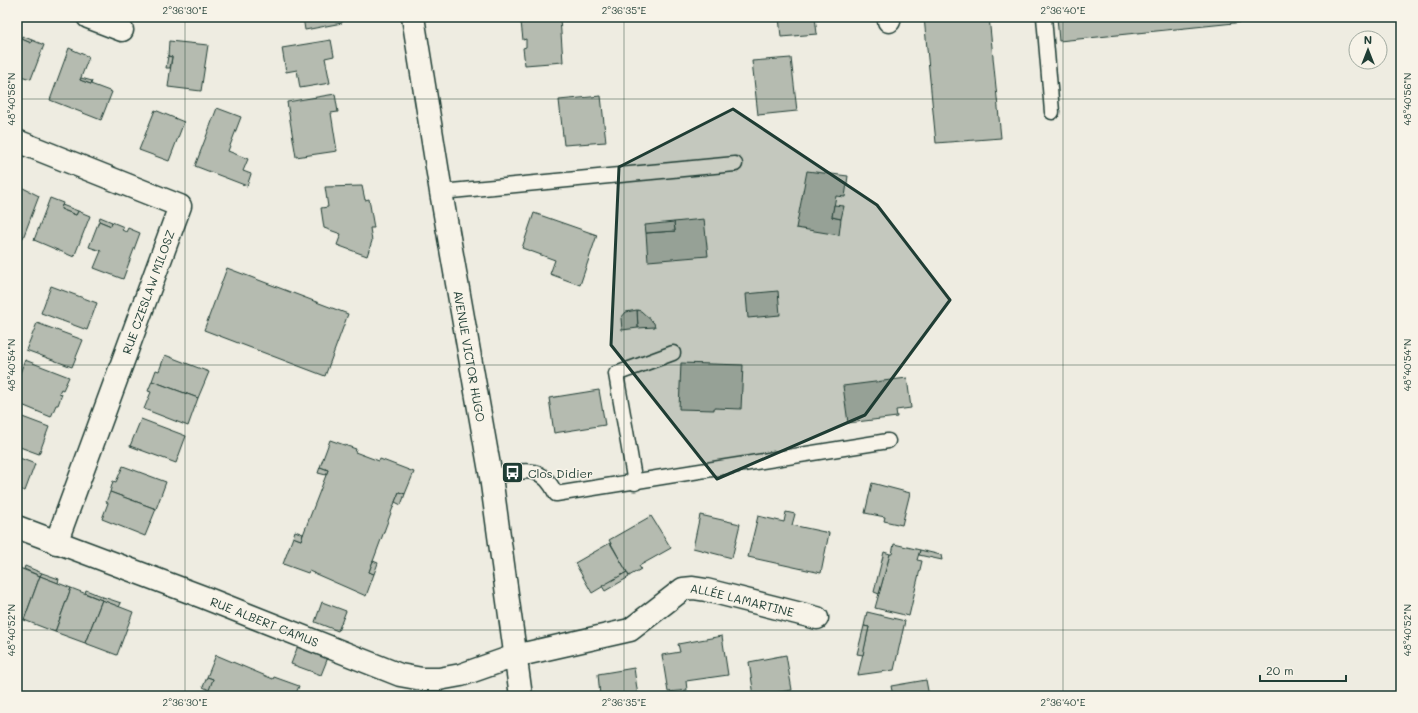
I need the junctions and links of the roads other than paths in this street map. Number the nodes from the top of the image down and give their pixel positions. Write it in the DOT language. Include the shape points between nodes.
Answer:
graph roads {
  1 [pos="88,17"];
  2 [pos="413,17"];
  3 [pos="1044,17"];
  4 [pos="122,30"];
  5 [pos="1052,112"];
  6 [pos="17,141"];
  7 [pos="736,164"];
  8 [pos="441,192"];
  9 [pos="673,353"];
  10 [pos="888,442"];
  11 [pos="491,477"];
  12 [pos="635,483"];
  13 [pos="17,527"];
  14 [pos="56,543"];
  15 [pos="817,618"];
  16 [pos="515,656"];
  17 [pos="521,696"];
  1 -- 4 [label="street"];
  2 -- 8 [label="street, AVENUE VICTOR HUGO"];
  3 -- 5 [label="lane"];
  6 -- 14 [label="street, RUE CZESLAW MILOSZ" via="180,206"];
  7 -- 8 [label="lane"];
  8 -- 11 [label="street, AVENUE VICTOR HUGO"];
  9 -- 12 [label="lane" via="616,374"];
  10 -- 12 [label="lane"];
  11 -- 12 [label="lane" via="529,470 537,472 544,475 556,494"];
  11 -- 16 [label="street, AVENUE VICTOR HUGO"];
  13 -- 14 [label="street, RUE ALBERT CAMUS"];
  14 -- 16 [label="street, RUE ALBERT CAMUS" via="400,674 422,679 438,679"];
  15 -- 16 [label="street, ALLÉE LAMARTINE" via="693,588 683,589 630,630"];
  16 -- 17 [label="street, AVENUE VICTOR HUGO"];
}
